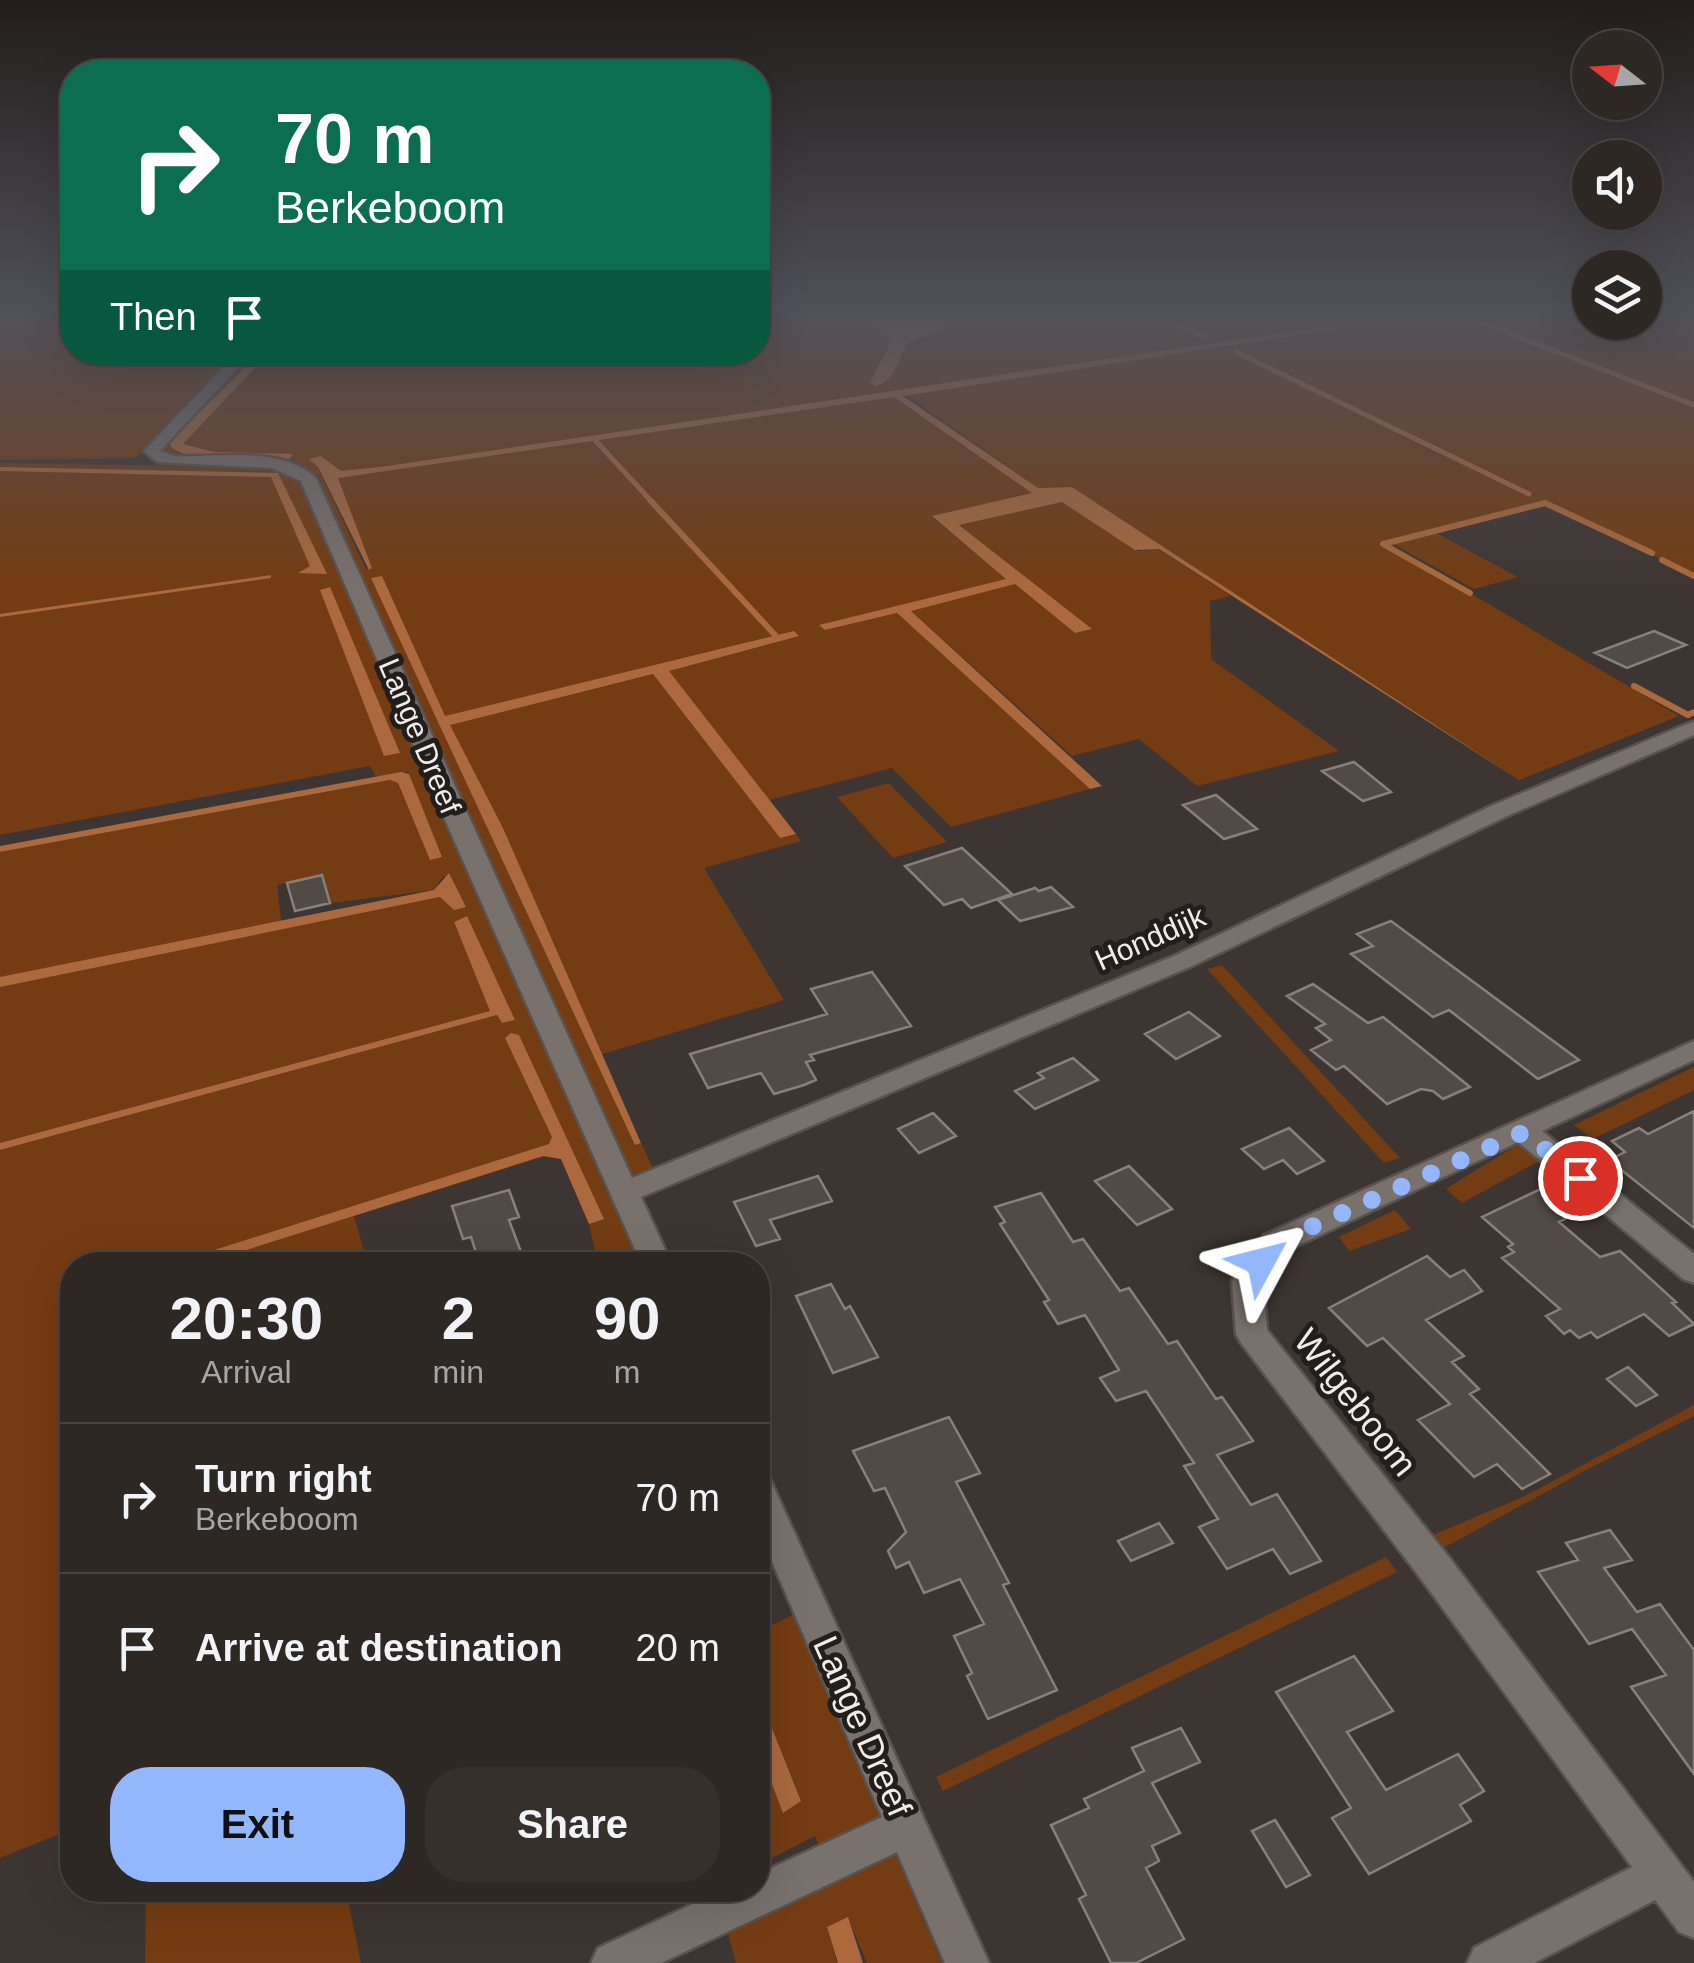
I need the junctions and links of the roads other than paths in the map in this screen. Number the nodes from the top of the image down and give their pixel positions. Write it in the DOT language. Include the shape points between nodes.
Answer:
graph roads {
  1 [pos="195,406"];
  2 [pos="1694,728"];
  3 [pos="1694,1050"];
  4 [pos="1524,1132"];
  5 [pos="625,1192"];
  6 [pos="652,1252"];
  7 [pos="1694,1271"];
  8 [pos="770,1517"];
  9 [pos="907,1826"];
  10 [pos="1662,1874"];
  11 [pos="770,1890"];
  12 [pos="743,1902"];
  13 [pos="1694,1917"];
  14 [pos="612,1963"];
  15 [pos="968,1963"];
  16 [pos="1488,1963"];
  1 -- 5 [label="street, Lange Dreef" via="152,450 157,457 284,466 308,478"];
  2 -- 5 [label="street, Honddijk" via="1499,810 1184,961"];
  3 -- 4 [label="street, Wilgeboom"];
  4 -- 7 [label="street"];
  4 -- 10 [label="street, Wilgeboom" via="1275,1243 1247,1282 1252,1334 1436,1568"];
  5 -- 6 [label="street, Lange Dreef"];
  8 -- 9 [label="street, Lange Dreef"];
  9 -- 11 [label="street"];
  9 -- 15 [label="street, Lange Dreef"];
  10 -- 13 [label="street, Wilgeboom"];
  10 -- 16 [label="street"];
  12 -- 14 [label="street"];
}
